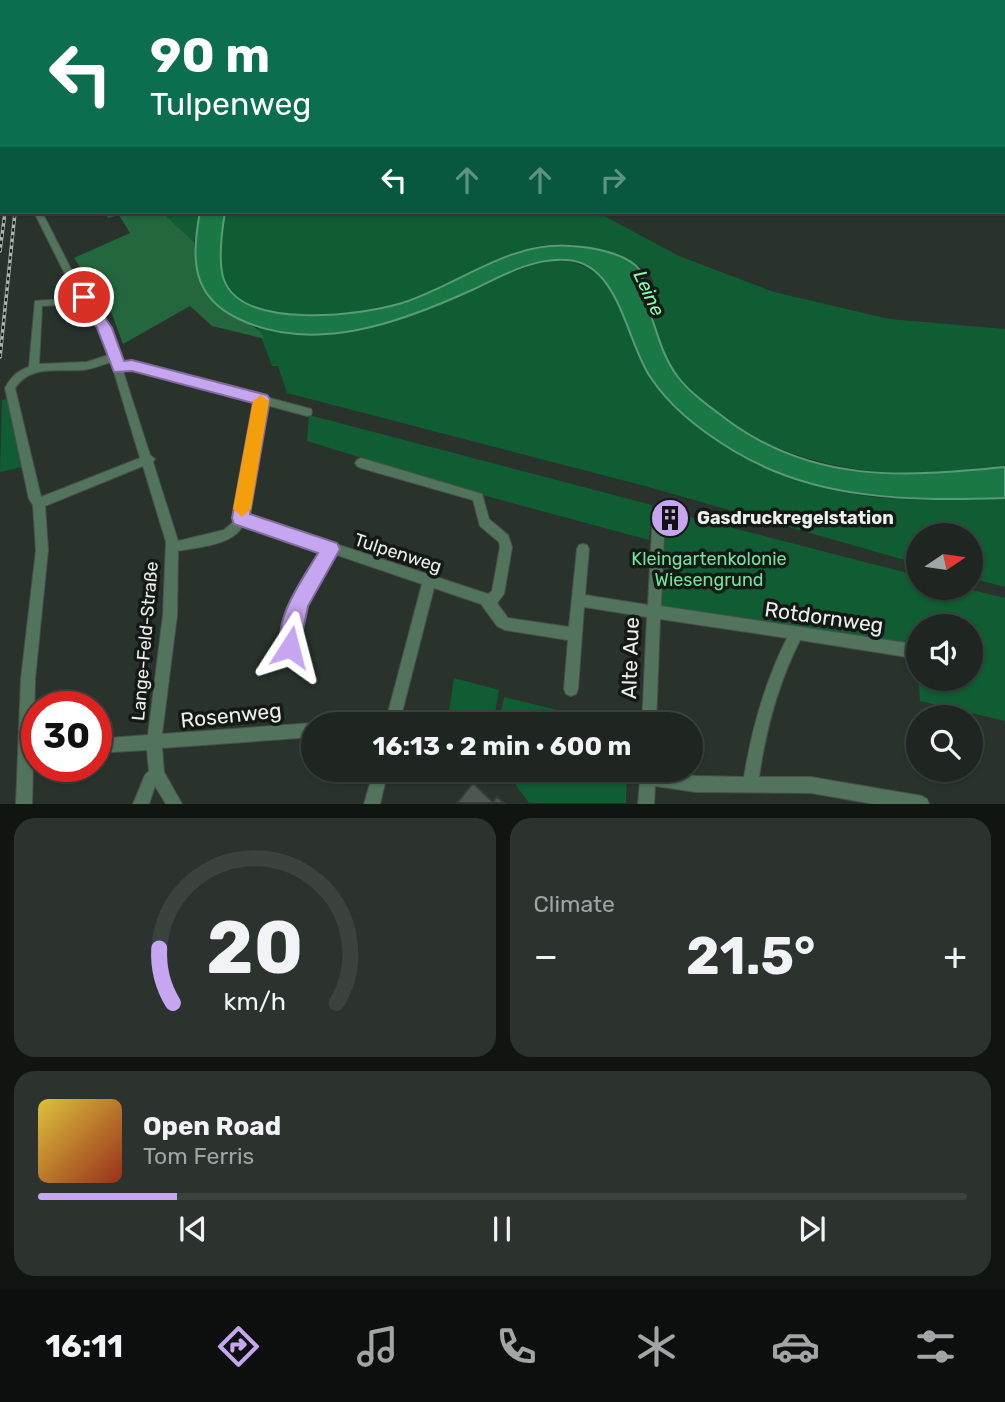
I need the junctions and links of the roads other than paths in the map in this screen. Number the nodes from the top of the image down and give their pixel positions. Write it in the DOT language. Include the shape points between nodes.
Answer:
graph roads {
  1 [pos="39,214"];
  2 [pos="84,297"];
  3 [pos="117,362"];
  4 [pos="34,369"];
  5 [pos="262,399"];
  6 [pos="307,412"];
  7 [pos="149,460"];
  8 [pos="362,463"];
  9 [pos="39,503"];
  10 [pos="659,510"];
  11 [pos="241,518"];
  12 [pos="173,547"];
  13 [pos="330,549"];
  14 [pos="583,549"];
  15 [pos="429,581"];
  16 [pos="578,600"];
  17 [pos="489,602"];
  18 [pos="652,613"];
  19 [pos="796,634"];
  20 [pos="573,635"];
  21 [pos="290,647"];
  22 [pos="906,650"];
  23 [pos="571,689"];
  24 [pos="28,691"];
  25 [pos="395,712"];
  26 [pos="649,712"];
  27 [pos="301,731"];
  28 [pos="154,743"];
  29 [pos="112,744"];
  30 [pos="158,774"];
  31 [pos="27,782"];
  32 [pos="378,782"];
  33 [pos="647,782"];
  34 [pos="686,782"];
  35 [pos="751,783"];
  36 [pos="24,803"];
  37 [pos="141,803"];
  38 [pos="175,803"];
  39 [pos="372,803"];
  40 [pos="646,803"];
  41 [pos="922,803"];
  1 -- 2 [label="street, Lange-Feld-Straße"];
  2 -- 3 [label="street, Lange-Feld-Straße" via="104,328"];
  2 -- 4 [label="street" via="38,303"];
  3 -- 4 [label="street"];
  3 -- 5 [label="street"];
  3 -- 7 [label="street, Lange-Feld-Straße"];
  4 -- 9 [label="street" via="17,377 10,388"];
  5 -- 6 [label="street"];
  5 -- 11 [label="street"];
  7 -- 9 [label="street"];
  7 -- 12 [label="street, Lange-Feld-Straße"];
  8 -- 17 [label="street" via="478,497 480,515 506,547 498,594"];
  9 -- 24 [label="street" via="41,558"];
  10 -- 18 [label="street, Alte Aue"];
  11 -- 12 [label="street" via="227,536"];
  11 -- 13 [label="street, Tulpenweg"];
  12 -- 28 [label="street, Lange-Feld-Straße" via="170,615"];
  13 -- 15 [label="street, Tulpenweg"];
  13 -- 21 [label="street" via="299,604"];
  14 -- 16 [label="street"];
  15 -- 17 [label="street, Tulpenweg"];
  15 -- 25 [label="street"];
  16 -- 18 [label="street, Rotdornweg"];
  16 -- 20 [label="street"];
  17 -- 20 [label="street" via="505,624"];
  18 -- 19 [label="street, Rotdornweg"];
  18 -- 26 [label="street, Alte Aue"];
  19 -- 22 [label="street, Rotdornweg"];
  19 -- 35 [label="street" via="760,720"];
  20 -- 23 [label="street"];
  27 -- 28 [label="street, Rosenweg"];
  28 -- 29 [label="street, Rosenweg"];
  28 -- 30 [label="street, Lange-Feld-Straße"];
  30 -- 37 [label="street" via="150,780"];
  30 -- 38 [label="street, Lange-Feld-Straße"];
  31 -- 36 [label="street"];
  32 -- 39 [label="street"];
  33 -- 40 [label="street"];
  34 -- 35 [label="street"];
  35 -- 41 [label="street" via="811,785"];
}
